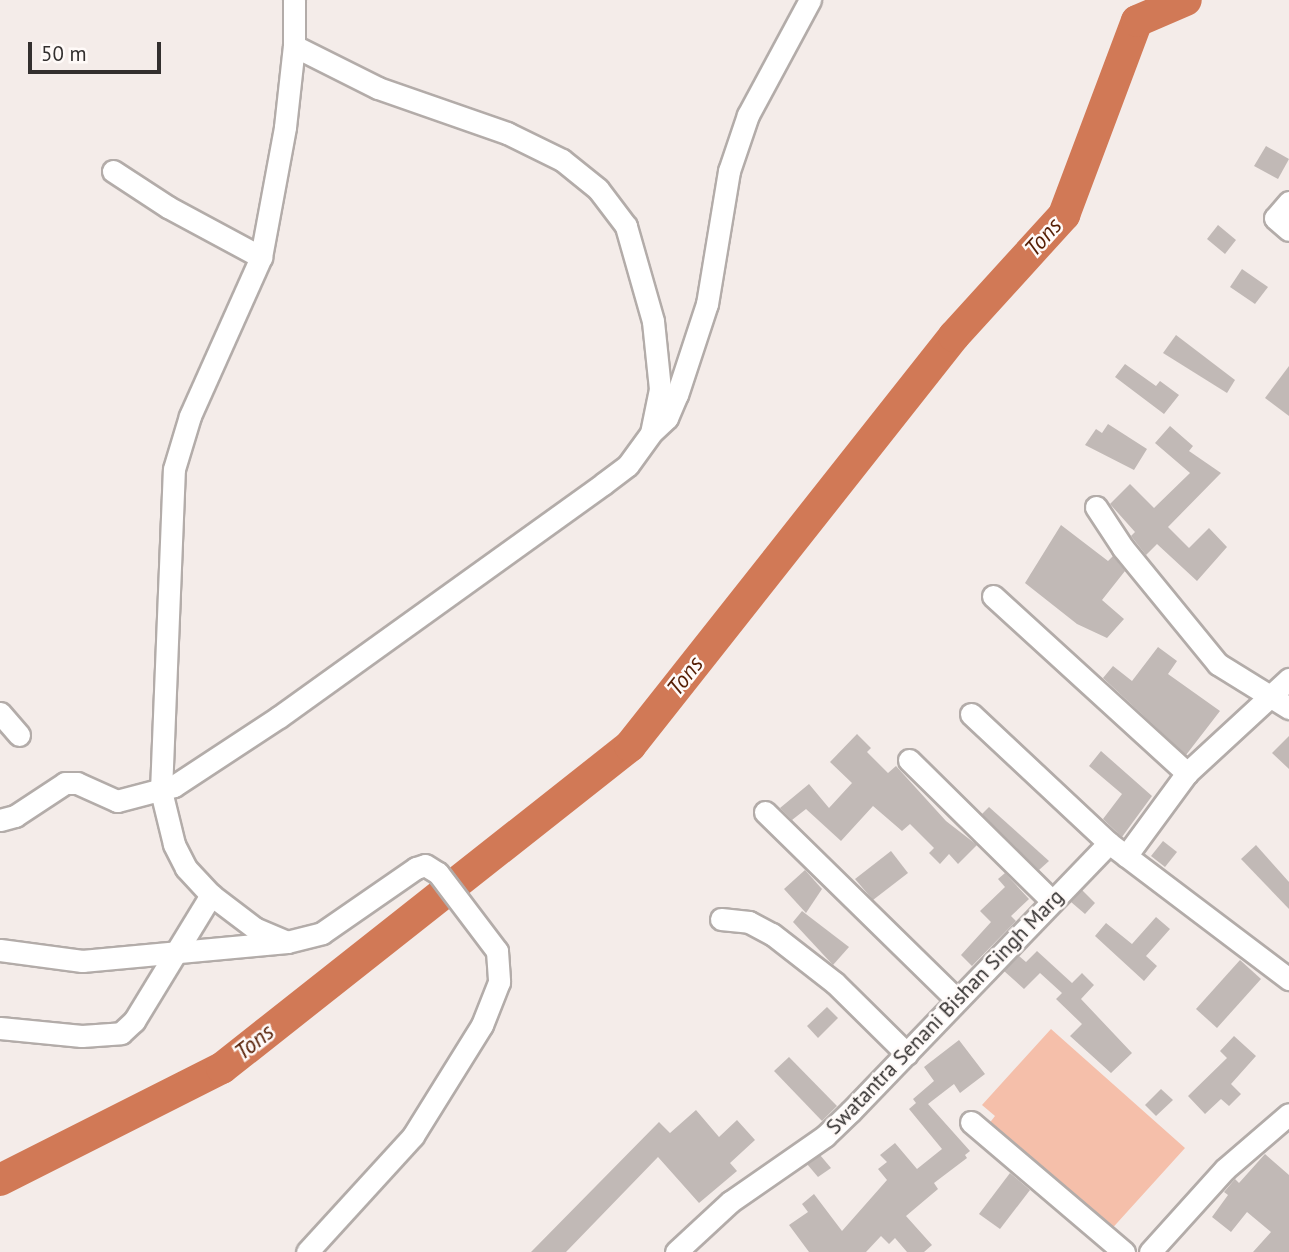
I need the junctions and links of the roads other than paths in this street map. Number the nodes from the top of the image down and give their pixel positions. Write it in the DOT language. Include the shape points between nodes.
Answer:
graph roads {
  1 [pos="294,0"];
  2 [pos="810,0"];
  3 [pos="294,46"];
  4 [pos="113,171"];
  5 [pos="1289,202"];
  6 [pos="1289,230"];
  7 [pos="261,257"];
  8 [pos="651,433"];
  9 [pos="1096,507"];
  10 [pos="993,596"];
  11 [pos="1289,679"];
  12 [pos="1280,703"];
  13 [pos="0,713"];
  14 [pos="971,714"];
  15 [pos="19,735"];
  16 [pos="909,761"];
  17 [pos="1187,774"];
  18 [pos="161,791"];
  19 [pos="765,812"];
  20 [pos="0,820"];
  21 [pos="1117,850"];
  22 [pos="211,895"];
  23 [pos="1052,901"];
  24 [pos="721,919"];
  25 [pos="288,942"];
  26 [pos="0,950"];
  27 [pos="172,955"];
  28 [pos="1289,979"];
  29 [pos="956,999"];
  30 [pos="0,1028"];
  31 [pos="907,1054"];
  32 [pos="1289,1114"];
  33 [pos="971,1122"];
  34 [pos="307,1252"];
  35 [pos="676,1252"];
  36 [pos="1124,1252"];
  37 [pos="1150,1252"];
  1 -- 3 [label="street"];
  2 -- 8 [label="street" via="748,115 729,171 708,304 677,396 667,418"];
  3 -- 7 [label="street"];
  3 -- 8 [label="street" via="378,88 507,133 562,160 598,189 626,226 653,321 660,389"];
  4 -- 7 [label="street"];
  5 -- 6 [label="street" via="1275,218"];
  7 -- 18 [label="street" via="190,416 174,469"];
  8 -- 18 [label="street" via="628,465 603,484 279,717"];
  9 -- 12 [label="street" via="1123,548 1218,664"];
  10 -- 17 [label="street"];
  11 -- 12 [label="street, Swatantra Senani Bishan Singh Marg"];
  12 -- 17 [label="street, Swatantra Senani Bishan Singh Marg"];
  13 -- 15 [label="street"];
  14 -- 21 [label="street"];
  16 -- 23 [label="street"];
  17 -- 21 [label="street, Swatantra Senani Bishan Singh Marg"];
  18 -- 20 [label="street" via="117,801 77,783 65,783 15,816"];
  18 -- 22 [label="street" via="174,844 186,868"];
  19 -- 29 [label="street"];
  21 -- 23 [label="street, Swatantra Senani Bishan Singh Marg"];
  21 -- 28 [label="street"];
  22 -- 25 [label="street" via="256,929"];
  22 -- 27 [label="street"];
  23 -- 29 [label="street, Swatantra Senani Bishan Singh Marg"];
  24 -- 31 [label="street" via="749,922 772,934 835,983"];
  25 -- 27 [label="street"];
  25 -- 34 [label="street" via="322,933 425,865 438,873 497,951 499,982 482,1026 413,1136"];
  26 -- 27 [label="street" via="82,961"];
  27 -- 30 [label="street" via="134,1021 121,1033 82,1036"];
  29 -- 31 [label="street, Swatantra Senani Bishan Singh Marg"];
  31 -- 35 [label="street, Swatantra Senani Bishan Singh Marg" via="825,1136 730,1202"];
  32 -- 37 [label="street" via="1226,1168"];
  33 -- 36 [label="street"];
}
